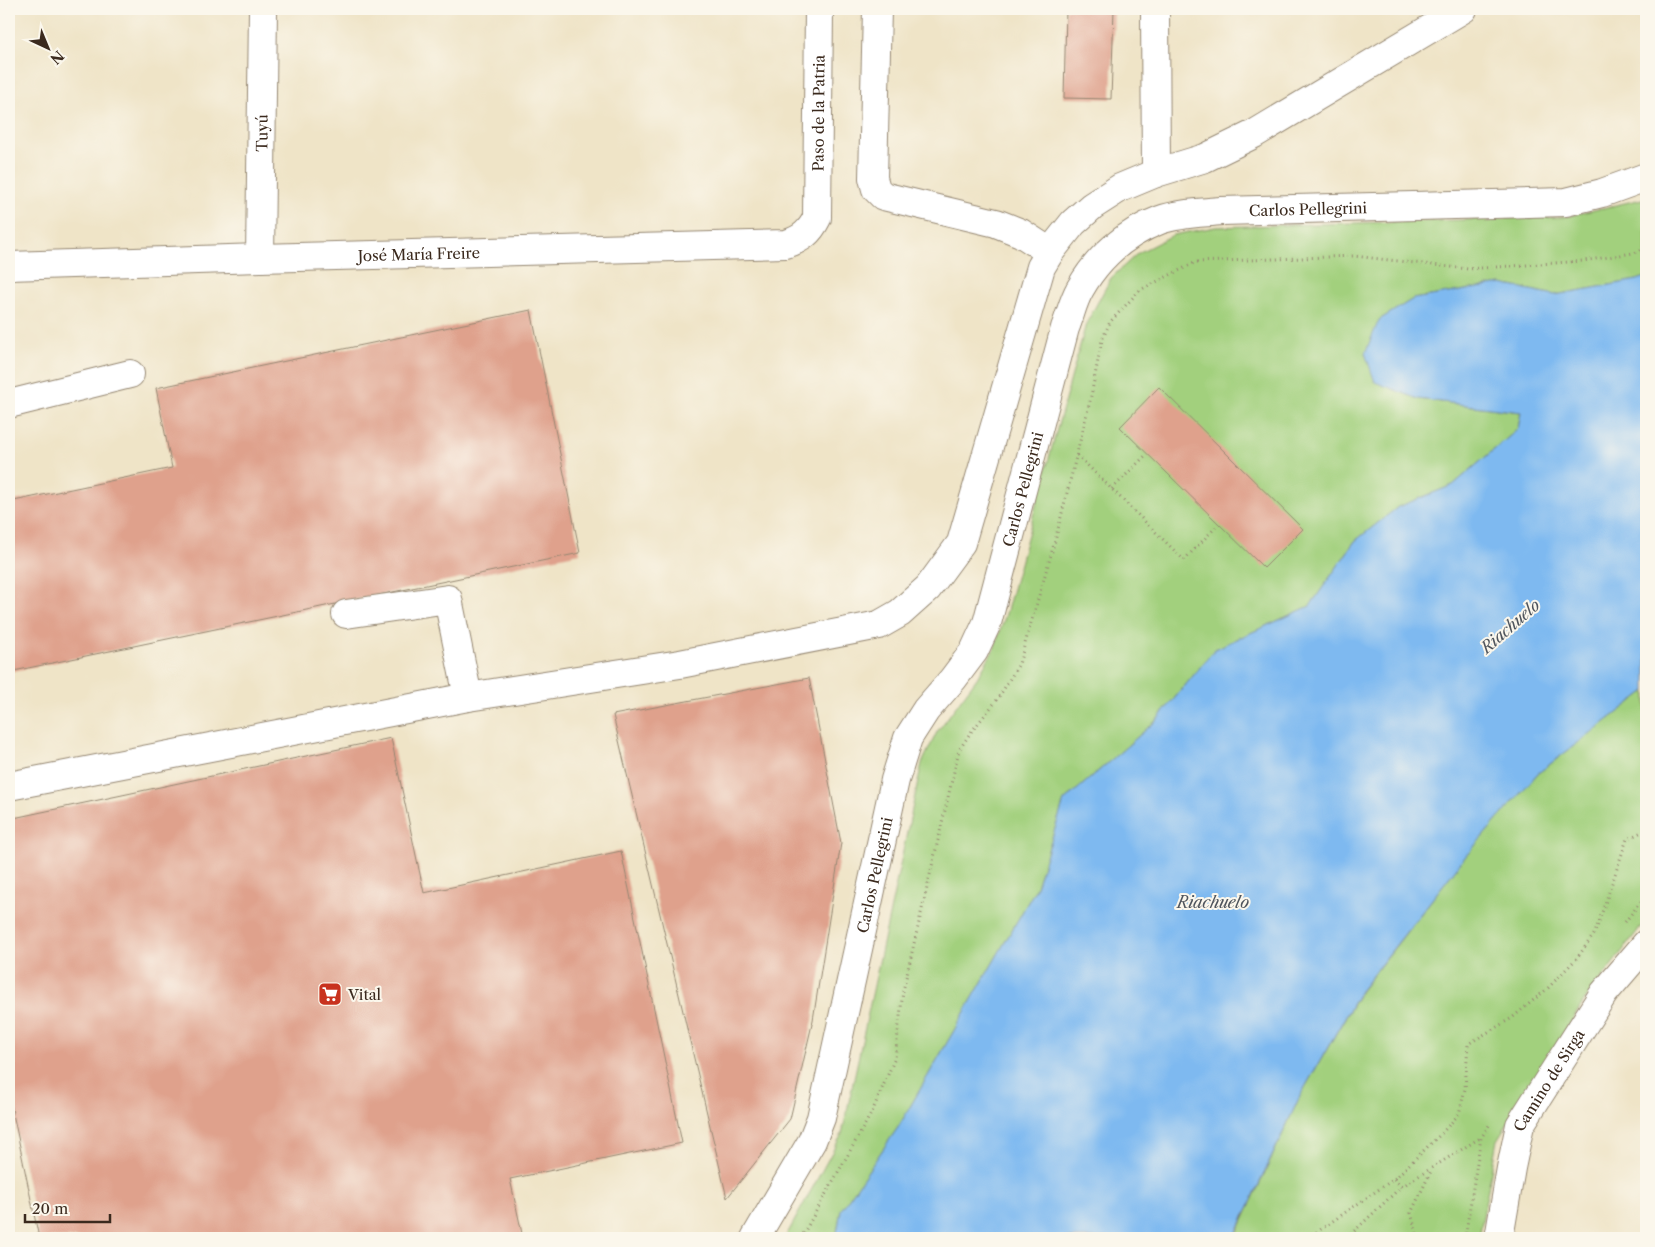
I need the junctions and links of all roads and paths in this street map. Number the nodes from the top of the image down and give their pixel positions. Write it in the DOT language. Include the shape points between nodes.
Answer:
graph roads {
  1 [pos="263,9"];
  2 [pos="819,9"];
  3 [pos="877,9"];
  4 [pos="1155,9"];
  5 [pos="1463,9"];
  6 [pos="1156,173"];
  7 [pos="1646,177"];
  8 [pos="817,218"];
  9 [pos="1646,249"];
  10 [pos="1050,252"];
  11 [pos="260,258"];
  12 [pos="9,266"];
  13 [pos="130,374"];
  14 [pos="9,404"];
  15 [pos="1077,455"];
  16 [pos="1145,456"];
  17 [pos="1112,489"];
  18 [pos="1216,528"];
  19 [pos="346,614"];
  20 [pos="468,697"];
  21 [pos="9,786"];
  22 [pos="1646,830"];
  23 [pos="1646,944"];
  24 [pos="1481,1138"];
  25 [pos="1432,1168"];
  26 [pos="1394,1179"];
  27 [pos="1402,1187"];
  28 [pos="755,1238"];
  29 [pos="802,1238"];
  30 [pos="1308,1238"];
  31 [pos="1347,1238"];
  32 [pos="1418,1238"];
  33 [pos="1499,1238"];
  1 -- 11 [label="street, Tuyú"];
  2 -- 8 [label="street, Paso de la Patria"];
  3 -- 10 [label="street" via="873,178 876,189 883,196 996,223 1021,233"];
  4 -- 6 [label="street"];
  5 -- 6 [label="street" via="1254,134 1205,158"];
  6 -- 10 [label="street" via="1120,188 1092,206 1073,223"];
  7 -- 28 [label="street, Carlos Pellegrini" via="1566,202 1193,214 1161,220 1136,232 1112,248 1094,267 1079,290 1065,328 987,622 974,652 926,710 908,738 894,780 821,1118 812,1140"];
  8 -- 11 [label="street, José María Freire" via="811,230 800,240 786,244"];
  9 -- 15 [label="path" via="1582,260 1468,269 1354,256 1196,262 1140,290 1110,322 1102,340"];
  10 -- 20 [label="street" via="1041,267 961,543 928,588 900,613 879,625 718,657"];
  11 -- 12 [label="street, José María Freire"];
  13 -- 14 [label="street"];
  15 -- 17 [label="path"];
  15 -- 29 [label="path" via="1019,664 997,700 959,750 903,991 895,1058 872,1112"];
  16 -- 17 [label="path"];
  17 -- 18 [label="path" via="1184,560"];
  19 -- 20 [label="street" via="448,599"];
  20 -- 21 [label="street"];
  22 -- 26 [label="path" via="1627,839 1595,933 1577,958 1512,1018 1468,1044 1466,1089 1459,1114"];
  23 -- 33 [label="street, Camino de Sirga" via="1604,993 1520,1125"];
  24 -- 25 [label="path"];
  25 -- 27 [label="path"];
  25 -- 32 [label="path" via="1411,1212"];
  26 -- 27 [label="path"];
  26 -- 30 [label="path"];
  27 -- 31 [label="path"];
}
